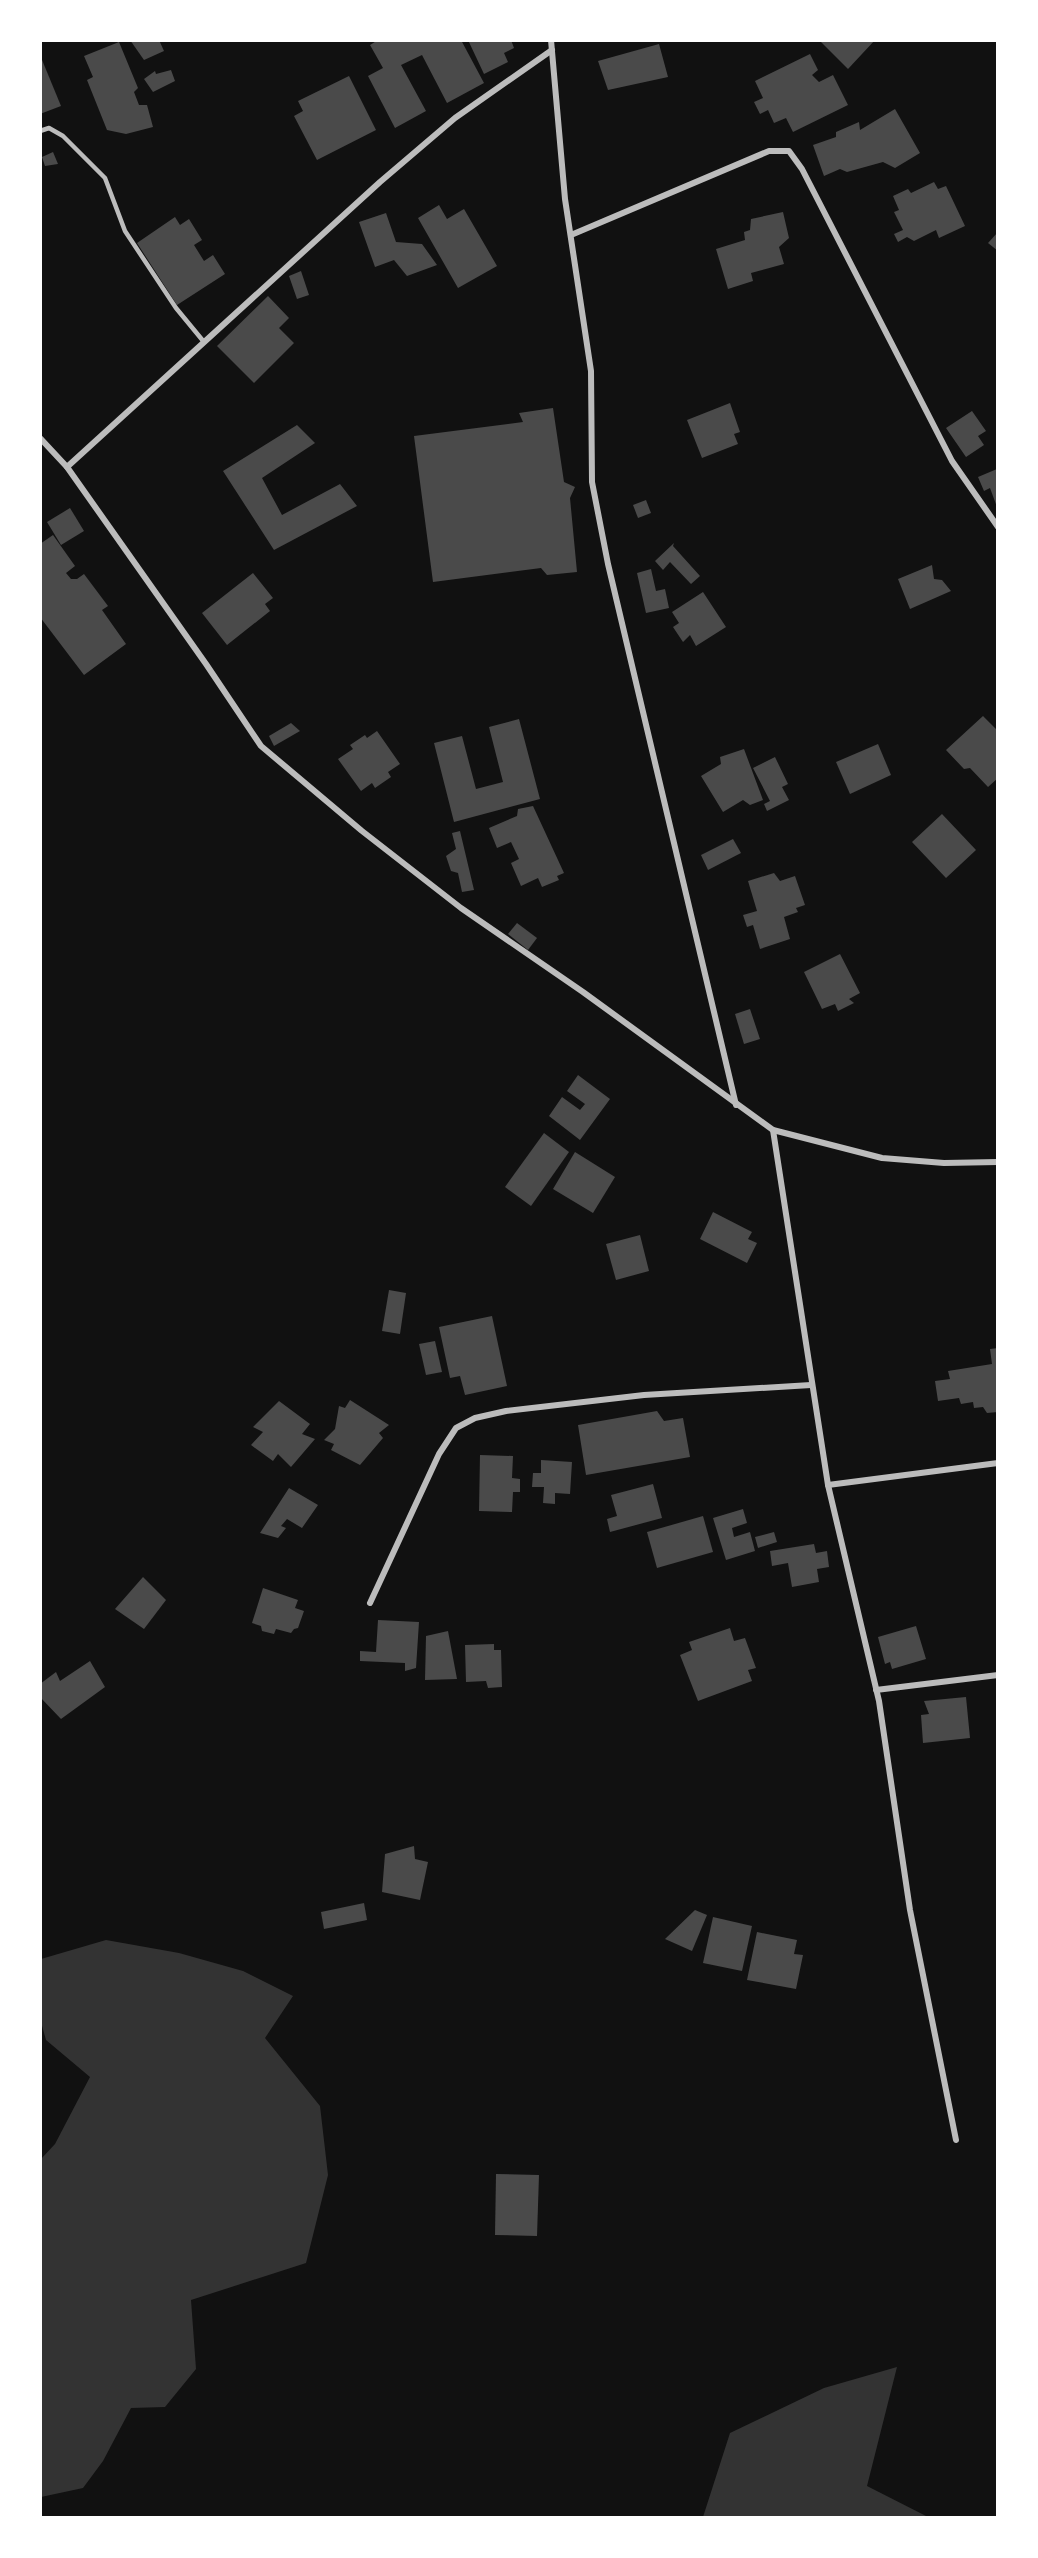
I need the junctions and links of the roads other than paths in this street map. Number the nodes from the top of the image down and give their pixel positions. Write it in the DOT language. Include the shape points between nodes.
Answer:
graph roads {
  1 [pos="551,40"];
  2 [pos="552,50"];
  3 [pos="40,131"];
  4 [pos="571,235"];
  5 [pos="204,342"];
  6 [pos="40,438"];
  7 [pos="67,468"];
  8 [pos="998,527"];
  9 [pos="736,1105"];
  10 [pos="773,1130"];
  11 [pos="998,1162"];
  12 [pos="810,1385"];
  13 [pos="998,1462"];
  14 [pos="828,1485"];
  15 [pos="370,1602"];
  16 [pos="998,1675"];
  17 [pos="876,1690"];
  18 [pos="956,2140"];
  1 -- 2 [label="street"];
  2 -- 4 [label="street"];
  2 -- 5 [label="street" via="454,118"];
  3 -- 5 [label="lane" via="49,128 63,136 105,178 125,231 176,308"];
  4 -- 8 [label="street" via="769,151 789,151 802,169 952,461"];
  4 -- 9 [label="street" via="591,370 592,482"];
  5 -- 7 [label="street"];
  6 -- 7 [label="street"];
  7 -- 9 [label="street" via="261,746 460,908 583,992"];
  9 -- 10 [label="street"];
  10 -- 11 [label="street" via="882,1158"];
  10 -- 12 [label="street"];
  12 -- 14 [label="street"];
  12 -- 15 [label="street" via="644,1395 475,1418 456,1428 438,1454"];
  13 -- 14 [label="street"];
  14 -- 17 [label="street"];
  16 -- 17 [label="street"];
  17 -- 18 [label="street" via="910,1910"];
}
